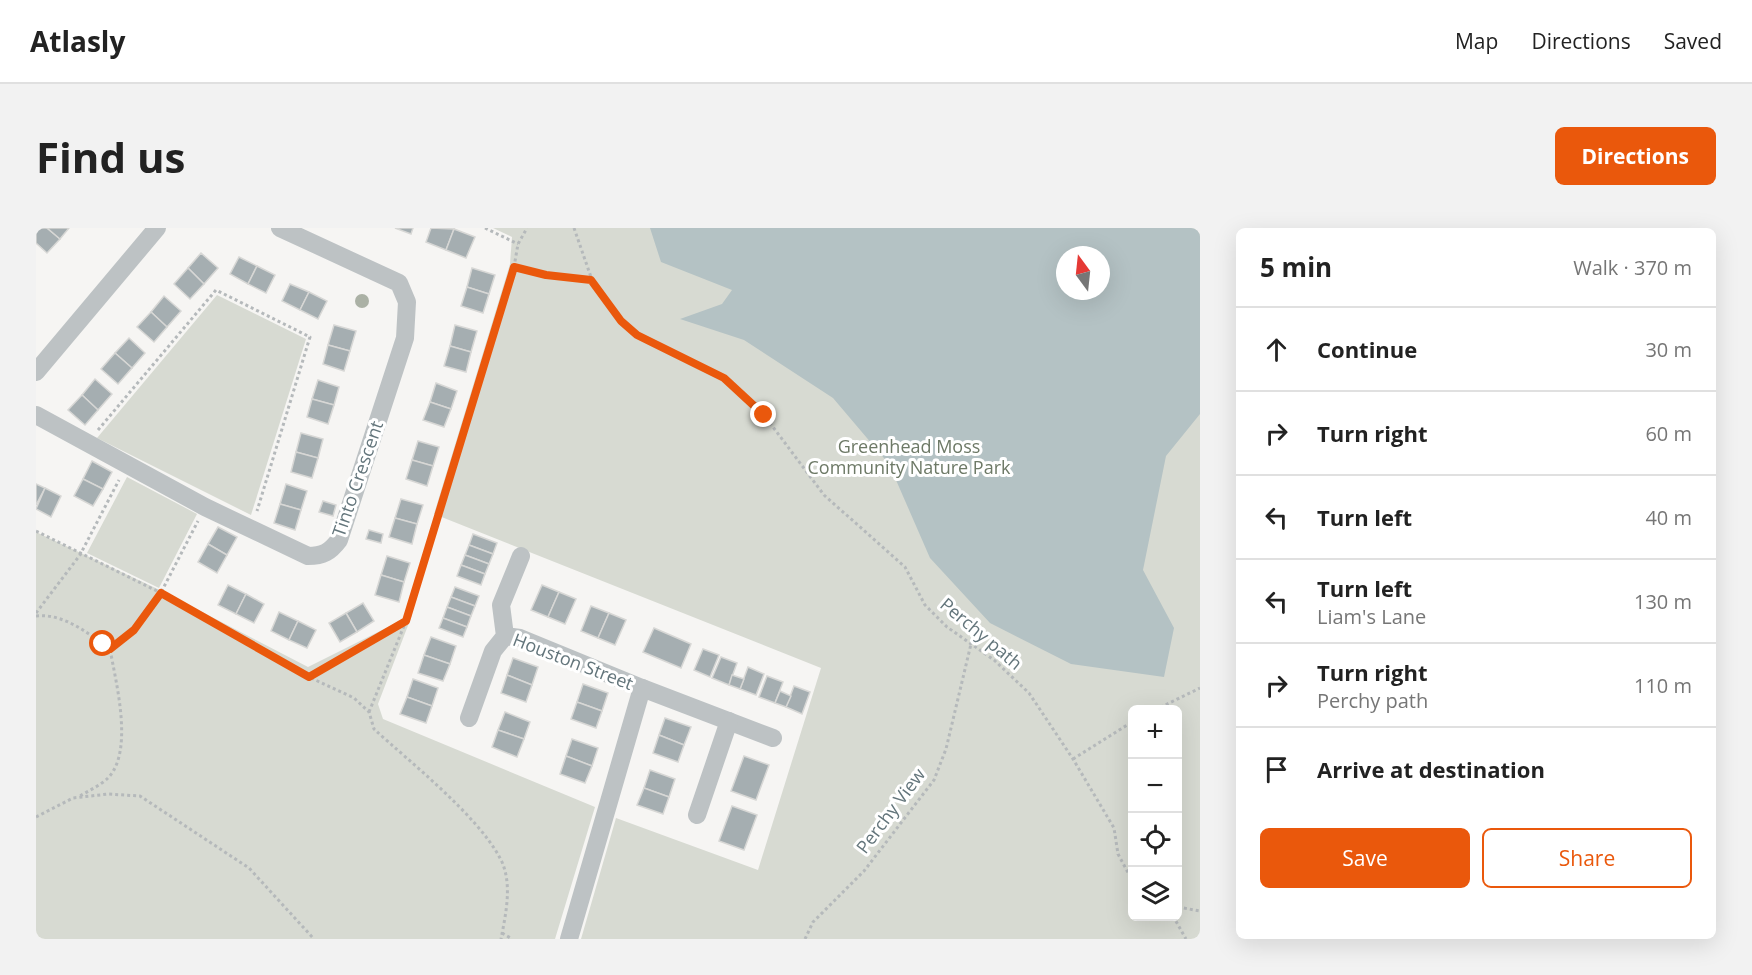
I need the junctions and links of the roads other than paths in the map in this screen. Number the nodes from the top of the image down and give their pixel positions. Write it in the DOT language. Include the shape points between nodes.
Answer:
graph roads {
  1 [pos="157,228"];
  2 [pos="280,228"];
  3 [pos="36,372"];
  4 [pos="36,415"];
  5 [pos="521,556"];
  6 [pos="505,636"];
  7 [pos="642,688"];
  8 [pos="469,718"];
  9 [pos="729,721"];
  10 [pos="773,738"];
  11 [pos="697,815"];
  12 [pos="569,939"];
  1 -- 3 [label="street"];
  2 -- 4 [label="street, Tinto Crescent" via="399,283 407,302 405,338 339,540 331,550 320,556 308,556 205,507"];
  5 -- 6 [label="street, Houston Street" via="501,605"];
  6 -- 7 [label="street, Houston Street" via="520,638"];
  6 -- 8 [label="street, Houston Street" via="493,651"];
  7 -- 9 [label="street, Houston Street"];
  7 -- 12 [label="street"];
  9 -- 10 [label="street, Houston Street"];
  9 -- 11 [label="street"];
}
